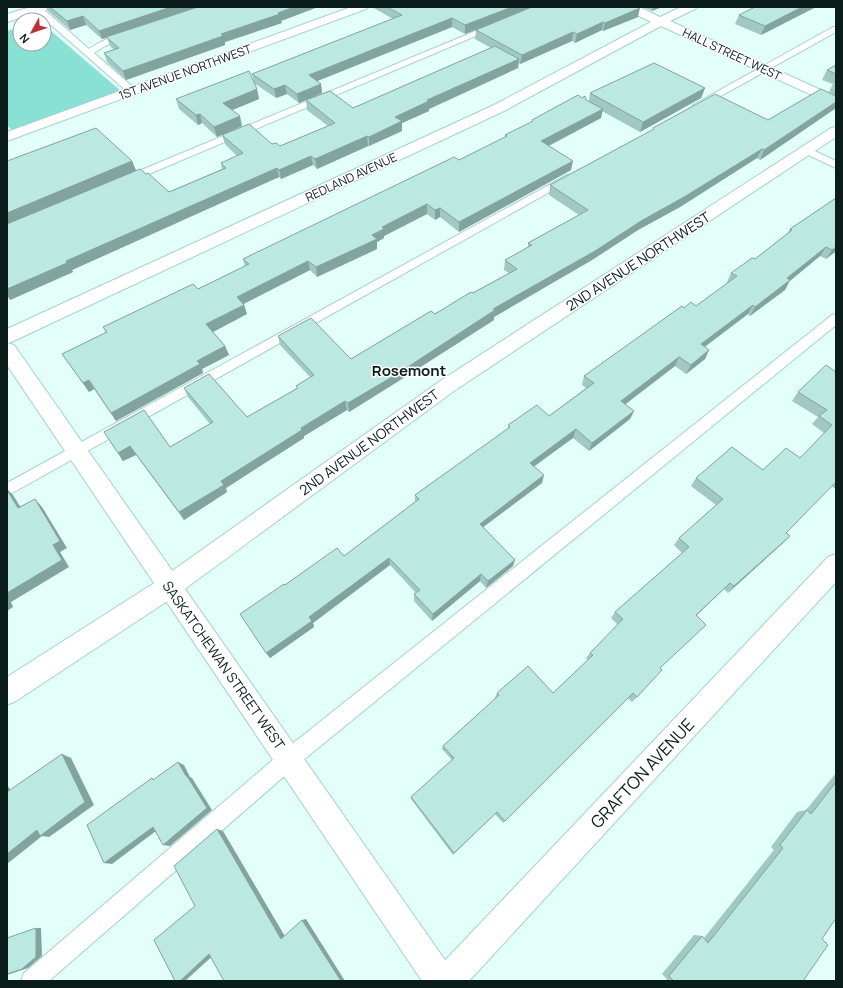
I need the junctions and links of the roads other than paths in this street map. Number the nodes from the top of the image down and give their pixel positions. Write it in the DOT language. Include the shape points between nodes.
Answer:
graph roads {
  1 [pos="362,7"];
  2 [pos="629,7"];
  3 [pos="691,7"];
  4 [pos="41,8"];
  5 [pos="7,18"];
  6 [pos="661,21"];
  7 [pos="500,24"];
  8 [pos="836,29"];
  9 [pos="139,32"];
  10 [pos="89,53"];
  11 [pos="763,68"];
  12 [pos="132,91"];
  13 [pos="836,102"];
  14 [pos="687,111"];
  15 [pos="836,131"];
  16 [pos="7,137"];
  17 [pos="806,150"];
  18 [pos="836,165"];
  19 [pos="576,173"];
  20 [pos="117,184"];
  21 [pos="836,318"];
  22 [pos="7,337"];
  23 [pos="7,350"];
  24 [pos="77,451"];
  25 [pos="7,490"];
  26 [pos="836,565"];
  27 [pos="170,586"];
  28 [pos="7,692"];
  29 [pos="289,759"];
  30 [pos="32,981"];
  31 [pos="441,981"];
  32 [pos="448,981"];
  1 -- 12 [label="street, 1ST AVENUE NORTHWEST"];
  2 -- 6 [label="street, HALL STREET WEST"];
  3 -- 6 [label="street, REDLAND AVENUE"];
  4 -- 5 [label="street"];
  4 -- 10 [label="lane"];
  6 -- 11 [label="street, HALL STREET WEST"];
  6 -- 22 [label="street, REDLAND AVENUE" via="499,108"];
  7 -- 20 [label="lane"];
  8 -- 11 [label="lane"];
  9 -- 10 [label="lane" via="102,44"];
  10 -- 12 [label="lane"];
  11 -- 13 [label="street, HALL STREET WEST"];
  11 -- 14 [label="lane"];
  12 -- 16 [label="street, 1ST AVENUE NORTHWEST"];
  15 -- 17 [label="street, 2ND AVENUE NORTHWEST"];
  17 -- 18 [label="lane"];
  17 -- 27 [label="street, 2ND AVENUE NORTHWEST" via="447,386"];
  19 -- 24 [label="lane"];
  21 -- 29 [label="lane"];
  23 -- 24 [label="street, SASKATCHEWAN STREET WEST"];
  24 -- 25 [label="lane"];
  24 -- 27 [label="street, SASKATCHEWAN STREET WEST"];
  26 -- 32 [label="street, GRAFTON AVENUE"];
  27 -- 28 [label="street, 2ND AVENUE NORTHWEST"];
  27 -- 29 [label="street, SASKATCHEWAN STREET WEST"];
  29 -- 30 [label="lane"];
  29 -- 31 [label="street, SASKATCHEWAN STREET WEST"];
}
